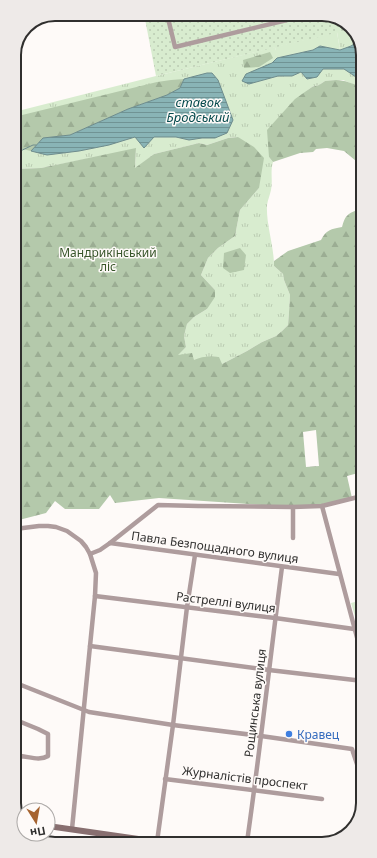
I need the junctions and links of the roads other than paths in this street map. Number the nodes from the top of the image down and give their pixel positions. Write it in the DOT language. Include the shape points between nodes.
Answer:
graph roads {
  1 [pos="169,21"];
  2 [pos="283,21"];
  3 [pos="356,498"];
  4 [pos="322,506"];
  5 [pos="292,507"];
  6 [pos="21,528"];
  7 [pos="293,538"];
  8 [pos="110,543"];
  9 [pos="90,554"];
  10 [pos="195,555"];
  11 [pos="282,567"];
  12 [pos="339,574"];
  13 [pos="95,596"];
  14 [pos="187,607"];
  15 [pos="275,618"];
  16 [pos="354,629"];
  17 [pos="356,636"];
  18 [pos="90,646"];
  19 [pos="180,658"];
  20 [pos="269,670"];
  21 [pos="356,680"];
  22 [pos="21,685"];
  23 [pos="84,710"];
  24 [pos="21,722"];
  25 [pos="173,725"];
  26 [pos="261,736"];
  27 [pos="21,756"];
  28 [pos="356,761"];
  29 [pos="165,779"];
  30 [pos="254,790"];
  31 [pos="322,799"];
  32 [pos="56,827"];
  33 [pos="72,829"];
  34 [pos="124,837"];
  35 [pos="158,837"];
  36 [pos="248,837"];
  1 -- 2 [label="street" via="175,47"];
  3 -- 4 [label="street"];
  4 -- 5 [label="street"];
  4 -- 12 [label="street"];
  5 -- 7 [label="street"];
  5 -- 8 [label="street" via="158,505"];
  6 -- 9 [label="street" via="48,526 67,531 81,540"];
  8 -- 9 [label="street"];
  8 -- 10 [label="street, Павла Безпощадного вулиця"];
  9 -- 13 [label="street" via="96,573"];
  10 -- 11 [label="street, Павла Безпощадного вулиця"];
  10 -- 14 [label="street"];
  11 -- 12 [label="street, Павла Безпощадного вулиця"];
  11 -- 15 [label="street, Рощинська вулиця"];
  12 -- 16 [label="street"];
  13 -- 14 [label="street, Растреллі вулиця"];
  13 -- 18 [label="street"];
  14 -- 15 [label="street, Растреллі вулиця"];
  14 -- 19 [label="street"];
  15 -- 16 [label="street, Растреллі вулиця"];
  15 -- 20 [label="street, Рощинська вулиця"];
  16 -- 17 [label="street"];
  18 -- 19 [label="street"];
  18 -- 23 [label="street"];
  19 -- 20 [label="street"];
  19 -- 25 [label="street"];
  20 -- 21 [label="street"];
  20 -- 26 [label="street, Рощинська вулиця"];
  22 -- 23 [label="street"];
  23 -- 25 [label="street"];
  23 -- 33 [label="street"];
  24 -- 27 [label="street" via="48,734 48,756 40,759"];
  25 -- 26 [label="street"];
  25 -- 29 [label="street"];
  26 -- 28 [label="street" via="352,749"];
  26 -- 30 [label="street, Рощинська вулиця"];
  29 -- 30 [label="street, Журналістів проспект"];
  29 -- 35 [label="street"];
  30 -- 31 [label="street, Журналістів проспект"];
  30 -- 36 [label="street, Рощинська вулиця"];
  32 -- 33 [label="main road"];
  33 -- 34 [label="main road"];
}
